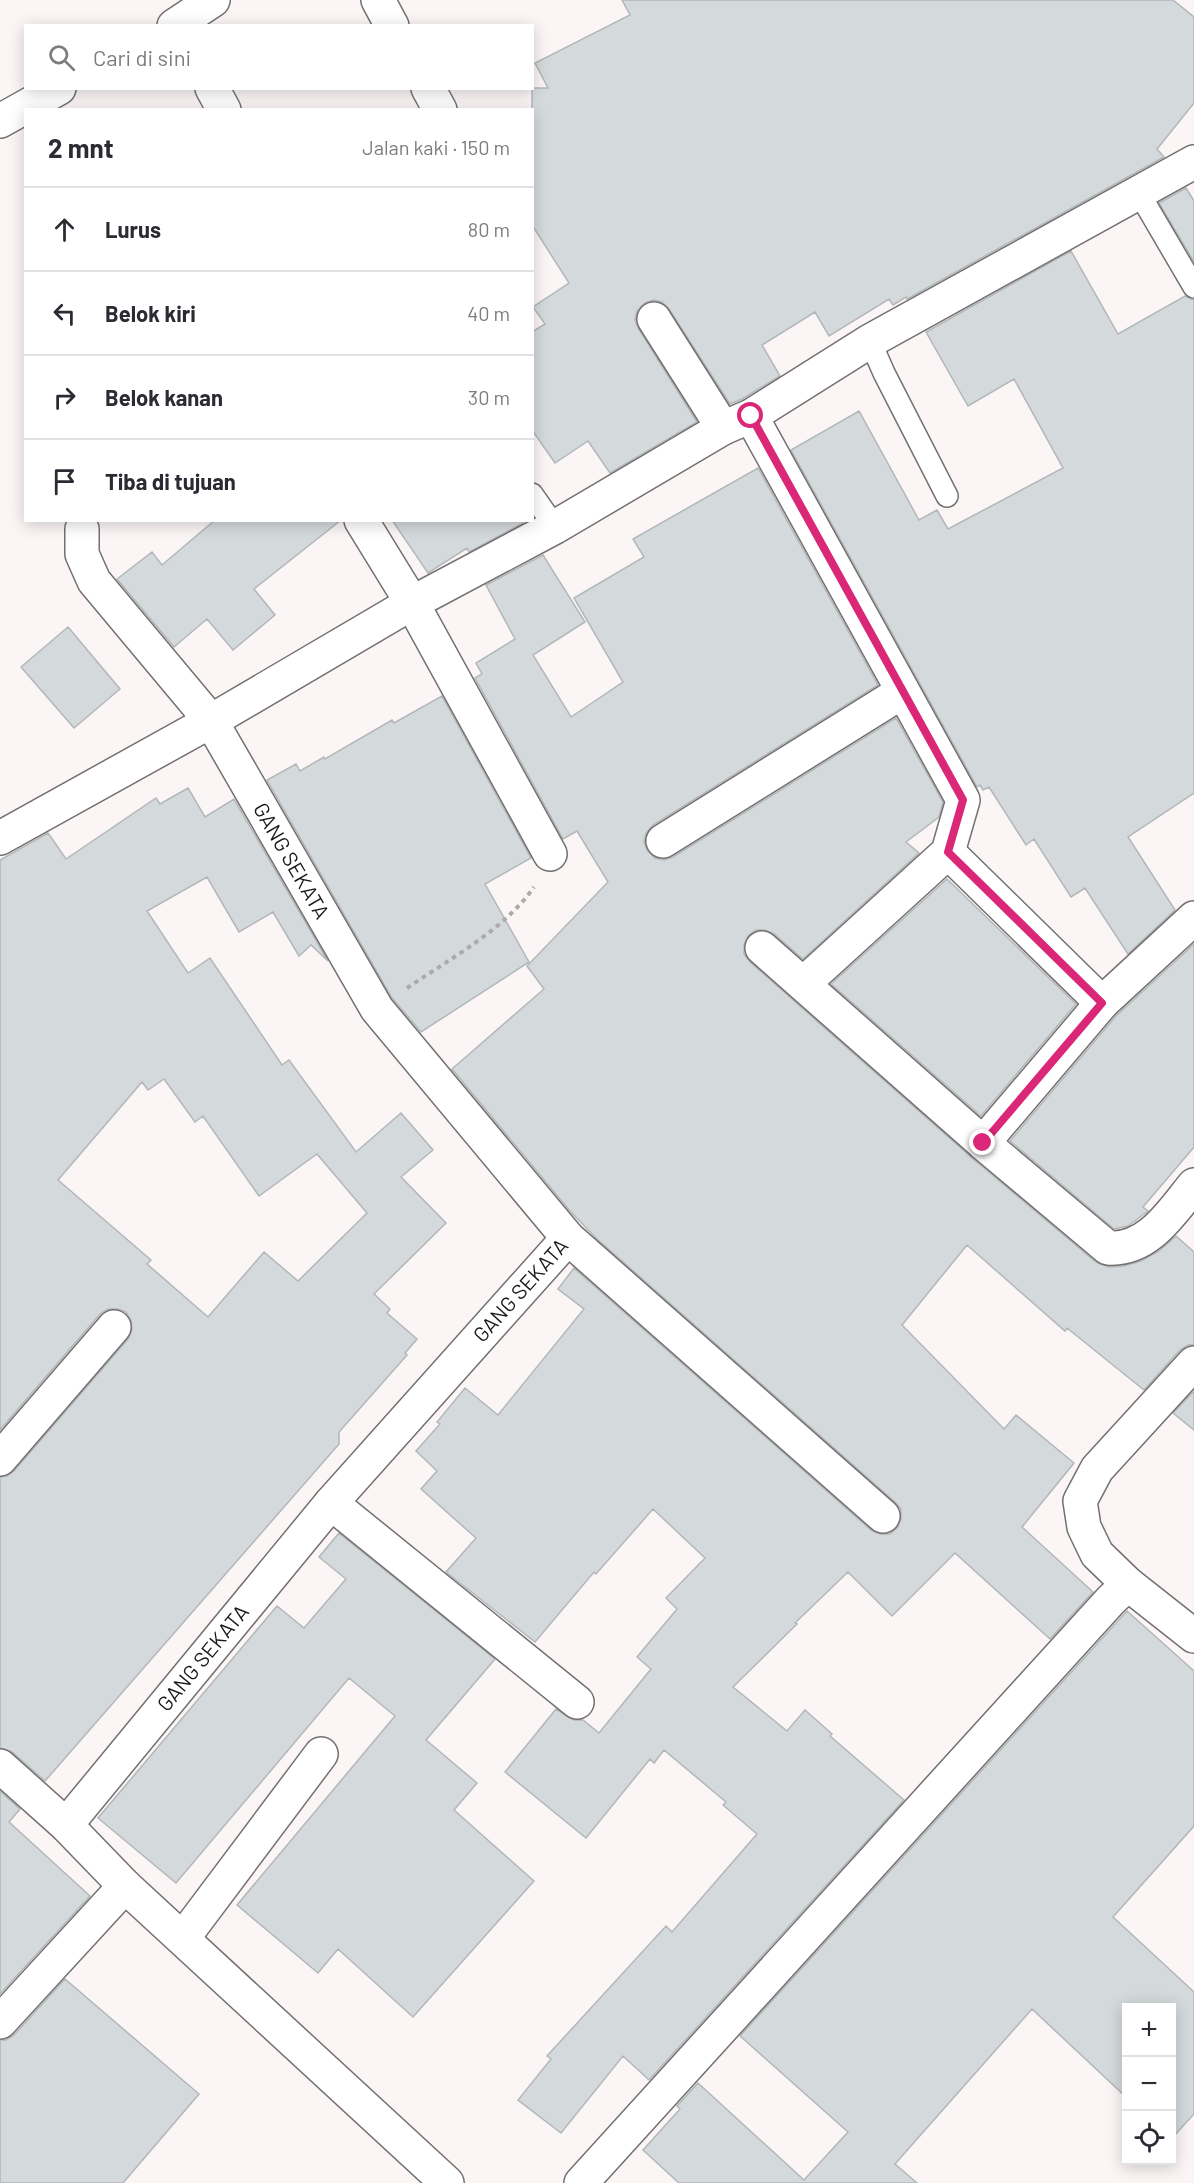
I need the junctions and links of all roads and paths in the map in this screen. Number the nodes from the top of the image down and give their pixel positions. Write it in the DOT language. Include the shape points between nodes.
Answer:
graph roads {
  1 [pos="213,0"];
  2 [pos="378,0"];
  3 [pos="177,24"];
  4 [pos="391,24"];
  5 [pos="55,90"];
  6 [pos="213,90"];
  7 [pos="429,90"];
  8 [pos="223,108"];
  9 [pos="439,108"];
  10 [pos="0,121"];
  11 [pos="1194,162"];
  12 [pos="1139,193"];
  13 [pos="1194,286"];
  14 [pos="654,319"];
  15 [pos="870,341"];
  16 [pos="737,422"];
  17 [pos="947,496"];
  18 [pos="534,497"];
  19 [pos="362,522"];
  20 [pos="555,527"];
  21 [pos="82,529"];
  22 [pos="412,603"];
  23 [pos="902,692"];
  24 [pos="210,721"];
  25 [pos="0,838"];
  26 [pos="663,841"];
  27 [pos="948,852"];
  28 [pos="550,854"];
  29 [pos="1194,918"];
  30 [pos="762,948"];
  31 [pos="803,984"];
  32 [pos="1102,1003"];
  33 [pos="377,1009"];
  34 [pos="983,1143"];
  35 [pos="1194,1185"];
  36 [pos="568,1238"];
  37 [pos="114,1328"];
  38 [pos="1194,1363"];
  39 [pos="0,1459"];
  40 [pos="331,1503"];
  41 [pos="883,1516"];
  42 [pos="1128,1584"];
  43 [pos="1194,1636"];
  44 [pos="578,1702"];
  45 [pos="321,1754"];
  46 [pos="0,1766"];
  47 [pos="66,1825"];
  48 [pos="125,1886"];
  49 [pos="183,1938"];
  50 [pos="0,2022"];
  51 [pos="447,2183"];
  52 [pos="581,2183"];
  1 -- 3 [label="street"];
  2 -- 4 [label="street"];
  5 -- 10 [label="street"];
  6 -- 8 [label="street"];
  7 -- 9 [label="street"];
  11 -- 12 [label="street"];
  12 -- 13 [label="lane"];
  12 -- 15 [label="street"];
  14 -- 16 [label="street"];
  15 -- 16 [label="street"];
  15 -- 17 [label="lane"];
  16 -- 20 [label="street"];
  16 -- 23 [label="street"];
  18 -- 20 [label="lane"];
  19 -- 22 [label="street"];
  20 -- 22 [label="street"];
  21 -- 24 [label="street, GANG SEKATA" via="82,555 94,581"];
  22 -- 24 [label="street"];
  22 -- 28 [label="street"];
  23 -- 26 [label="street"];
  23 -- 27 [label="street" via="963,800"];
  24 -- 25 [label="street"];
  24 -- 33 [label="street, GANG SEKATA"];
  27 -- 31 [label="street"];
  27 -- 32 [label="street"];
  28 -- 33 [label="path" via="535,886 513,913"];
  29 -- 32 [label="street"];
  30 -- 31 [label="street"];
  31 -- 34 [label="street"];
  32 -- 34 [label="street"];
  33 -- 36 [label="street, GANG SEKATA"];
  34 -- 35 [label="street" via="1108,1248 1121,1249 1140,1241 1159,1227"];
  36 -- 40 [label="street, GANG SEKATA"];
  36 -- 41 [label="street"];
  37 -- 39 [label="street"];
  38 -- 42 [label="street" via="1097,1469 1080,1501 1084,1527 1097,1554"];
  40 -- 44 [label="street"];
  40 -- 47 [label="street, GANG SEKATA"];
  42 -- 43 [label="street"];
  42 -- 52 [label="street"];
  45 -- 49 [label="street"];
  46 -- 47 [label="street"];
  47 -- 48 [label="street"];
  48 -- 49 [label="street"];
  48 -- 50 [label="street"];
  49 -- 51 [label="street"];
}
